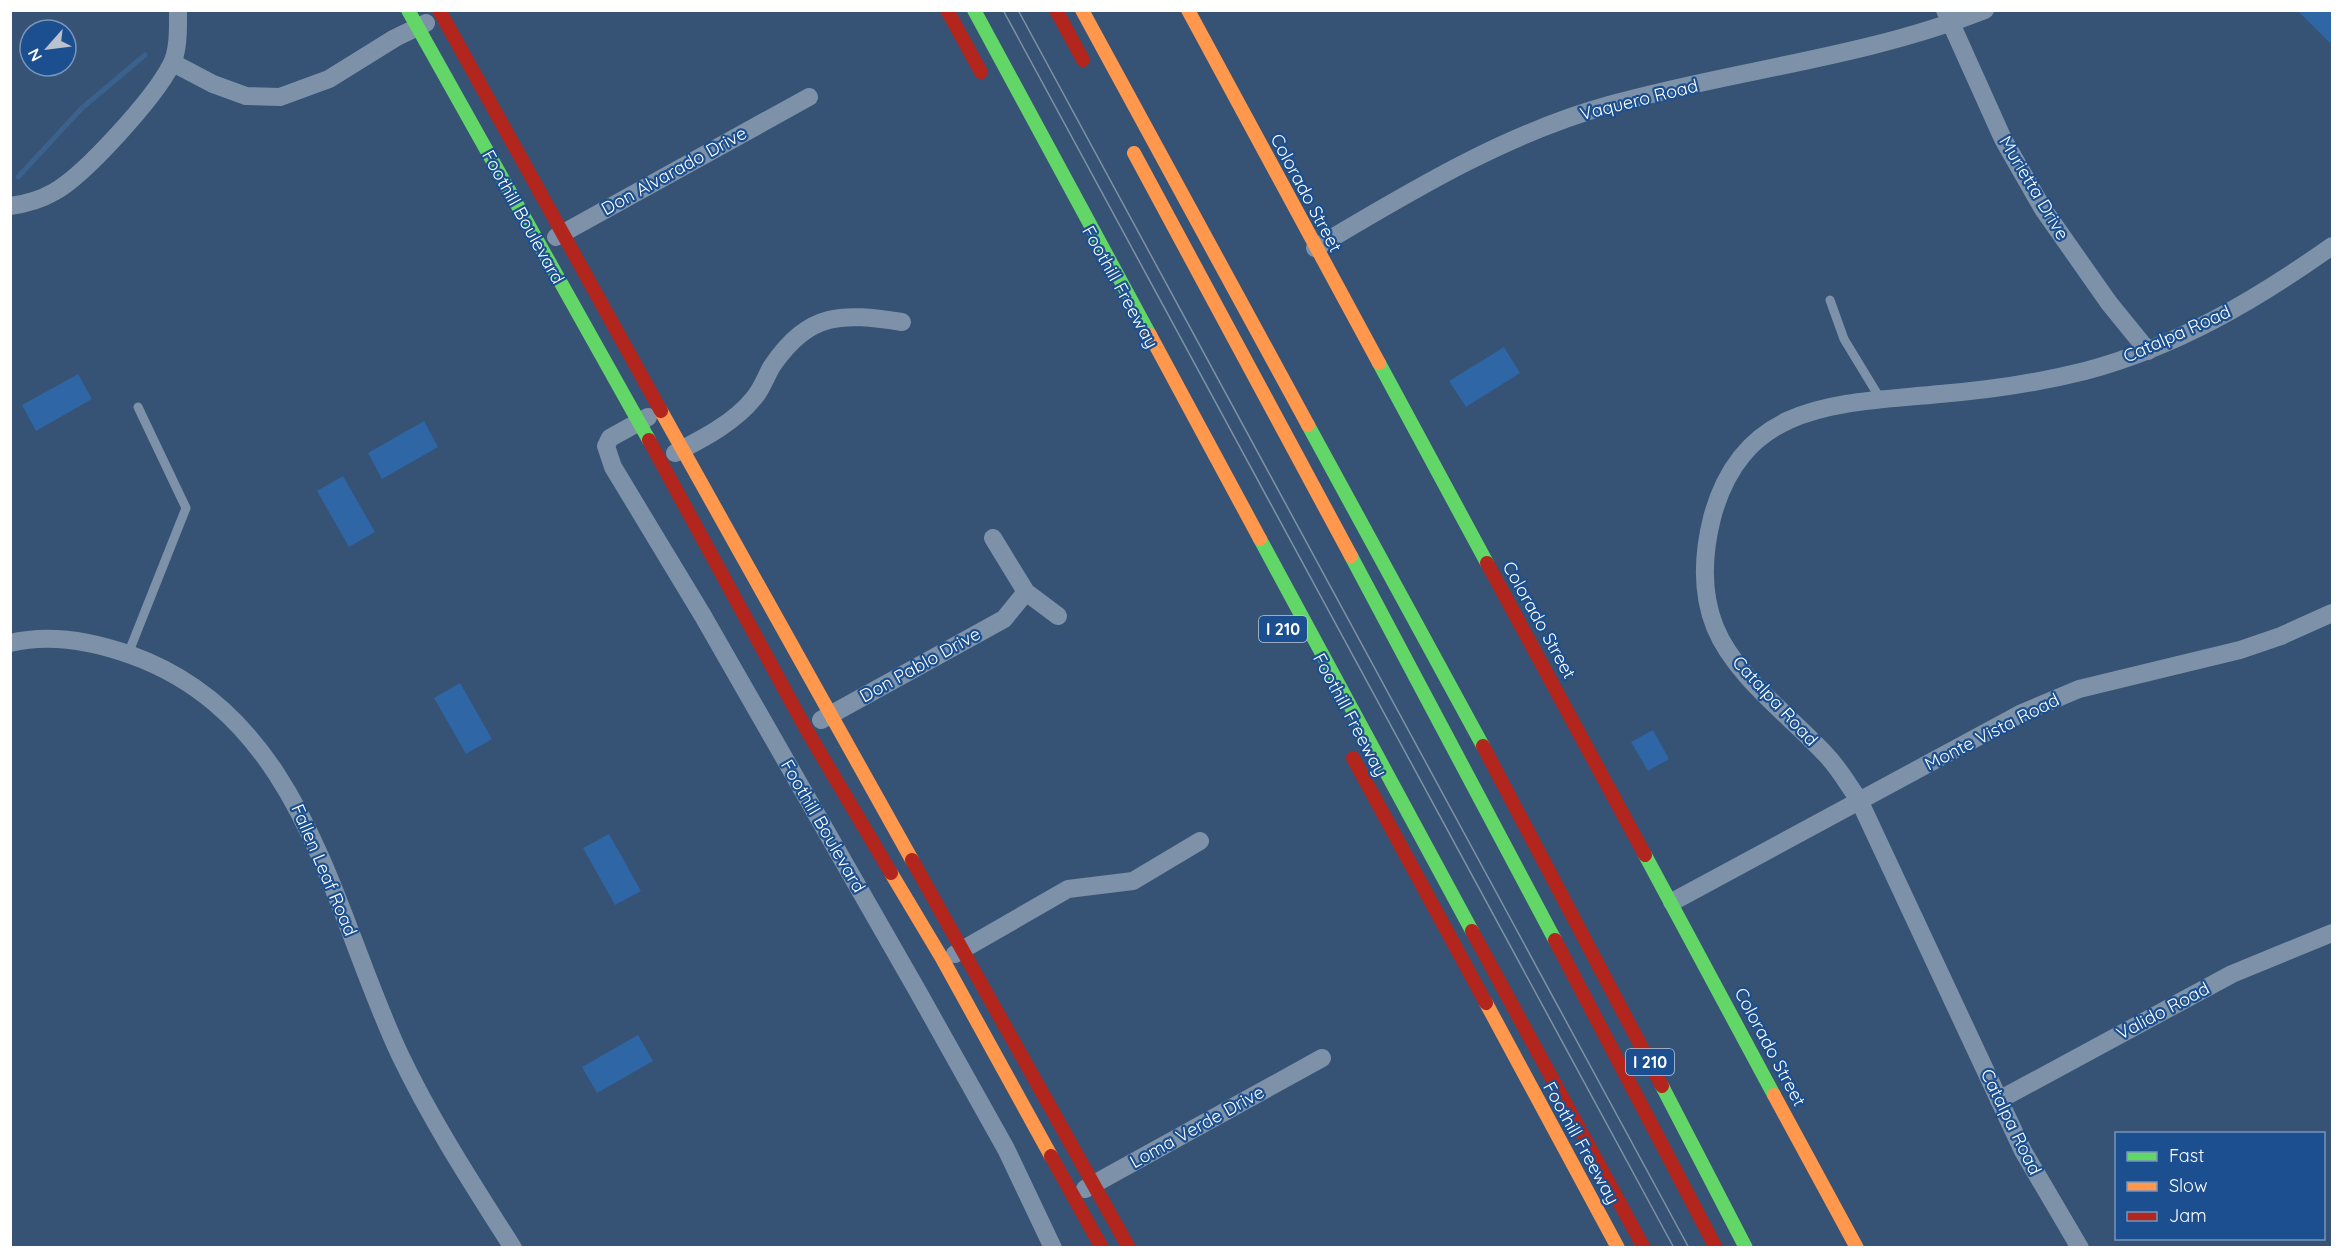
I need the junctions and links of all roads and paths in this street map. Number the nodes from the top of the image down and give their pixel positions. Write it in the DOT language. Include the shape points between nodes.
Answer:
graph roads {
  1 [pos="178,10"];
  2 [pos="408,10"];
  3 [pos="974,10"];
  4 [pos="1056,10"];
  5 [pos="1082,10"];
  6 [pos="1188,10"];
  7 [pos="1984,10"];
  8 [pos="947,11"];
  9 [pos="443,12"];
  10 [pos="1947,17"];
  11 [pos="417,28"];
  12 [pos="173,63"];
  13 [pos="1089,70"];
  14 [pos="987,83"];
  15 [pos="809,97"];
  16 [pos="1128,141"];
  17 [pos="10,206"];
  18 [pos="564,232"];
  19 [pos="540,246"];
  20 [pos="2332,246"];
  21 [pos="1316,249"];
  22 [pos="1830,300"];
  23 [pos="902,322"];
  24 [pos="2148,351"];
  25 [pos="1881,400"];
  26 [pos="138,407"];
  27 [pos="660,410"];
  28 [pos="639,422"];
  29 [pos="682,450"];
  30 [pos="659,462"];
  31 [pos="993,538"];
  32 [pos="1026,592"];
  33 [pos="2332,613"];
  34 [pos="1058,616"];
  35 [pos="10,643"];
  36 [pos="128,654"];
  37 [pos="830,715"];
  38 [pos="806,729"];
  39 [pos="1344,743"];
  40 [pos="1859,800"];
  41 [pos="1200,841"];
  42 [pos="1554,877"];
  43 [pos="1672,902"];
  44 [pos="2332,933"];
  45 [pos="962,950"];
  46 [pos="943,960"];
  47 [pos="1322,1058"];
  48 [pos="1999,1100"];
  49 [pos="1708,1144"];
  50 [pos="1095,1184"];
  51 [pos="1072,1196"];
  52 [pos="513,1248"];
  53 [pos="1053,1248"];
  54 [pos="1102,1248"];
  55 [pos="1129,1248"];
  56 [pos="1618,1248"];
  57 [pos="1644,1248"];
  58 [pos="1716,1248"];
  59 [pos="1746,1248"];
  60 [pos="1857,1248"];
  61 [pos="2080,1248"];
  1 -- 12 [label="street"];
  2 -- 11 [label="main road, Foothill Boulevard"];
  3 -- 57 [label="main road"];
  4 -- 13 [label="main road"];
  5 -- 42 [label="main road, I 210"];
  6 -- 21 [label="main road, Colorado Street"];
  7 -- 10 [label="street, Vaquero Road"];
  8 -- 14 [label="main road"];
  9 -- 11 [label="street"];
  9 -- 18 [label="main road, Foothill Boulevard"];
  10 -- 21 [label="street, Vaquero Road" via="1899,38 1610,104 1562,120 1410,192"];
  10 -- 24 [label="street, Murietta Drive" via="2003,139 2043,209"];
  11 -- 12 [label="street" via="328,79 280,97 246,96"];
  11 -- 19 [label="main road, Foothill Boulevard"];
  12 -- 17 [label="street" via="153,94 82,169 56,191 31,203"];
  15 -- 18 [label="street, Don Alvarado Drive"];
  16 -- 58 [label="main road" via="1477,791"];
  18 -- 19 [label="street, Don Alvarado Drive"];
  18 -- 27 [label="main road, Foothill Boulevard"];
  19 -- 28 [label="main road, Foothill Boulevard"];
  20 -- 24 [label="street, Catalpa Road" via="2232,312"];
  21 -- 43 [label="main road, Colorado Street"];
  22 -- 25 [label="lane" via="1844,339"];
  23 -- 29 [label="street" via="854,315 815,324 793,341 772,366 755,398 738,415"];
  24 -- 25 [label="street, Catalpa Road" via="2085,371 2001,389"];
  25 -- 40 [label="street, Catalpa Road" via="1825,406 1792,417 1760,437 1734,465 1716,503 1705,544 1705,585 1715,627 1736,663 1830,759"];
  26 -- 36 [label="lane" via="186,508"];
  27 -- 28 [label="street, Foothill Boulevard"];
  27 -- 29 [label="main road, Foothill Boulevard"];
  28 -- 30 [label="main road, Foothill Boulevard"];
  28 -- 53 [label="street, Foothill Boulevard" via="610,438 606,446 613,467 704,615 917,990 1006,1149"];
  29 -- 30 [label="street"];
  29 -- 37 [label="main road, Foothill Boulevard"];
  30 -- 38 [label="main road, Foothill Boulevard"];
  31 -- 32 [label="street"];
  32 -- 34 [label="street"];
  32 -- 37 [label="street, Don Pablo Drive" via="1004,619"];
  33 -- 40 [label="street, Monte Vista Road" via="2240,650 2079,689 2022,713"];
  35 -- 36 [label="street, Fallen Leaf Road" via="70,638"];
  36 -- 52 [label="street, Fallen Leaf Road" via="154,663 194,687 265,754 296,803 316,846 399,1053 428,1111"];
  37 -- 38 [label="street, Don Pablo Drive"];
  37 -- 45 [label="main road, Foothill Boulevard"];
  38 -- 46 [label="main road, Foothill Boulevard"];
  39 -- 56 [label="main road, Foothill Freeway"];
  40 -- 43 [label="street, Monte Vista Road"];
  40 -- 48 [label="street, Catalpa Road"];
  41 -- 45 [label="street" via="1133,882 1068,889"];
  42 -- 49 [label="main road"];
  42 -- 59 [label="main road, I 210"];
  43 -- 60 [label="main road, Colorado Street"];
  44 -- 48 [label="street, Valido Road" via="2232,974"];
  45 -- 46 [label="street"];
  45 -- 50 [label="main road, Foothill Boulevard"];
  46 -- 51 [label="main road, Foothill Boulevard"];
  47 -- 50 [label="street, Loma Verde Drive"];
  48 -- 61 [label="street, Catalpa Road" via="2049,1199"];
  50 -- 51 [label="street, Loma Verde Drive"];
  50 -- 55 [label="main road, Foothill Boulevard"];
  51 -- 54 [label="main road, Foothill Boulevard"];
}
